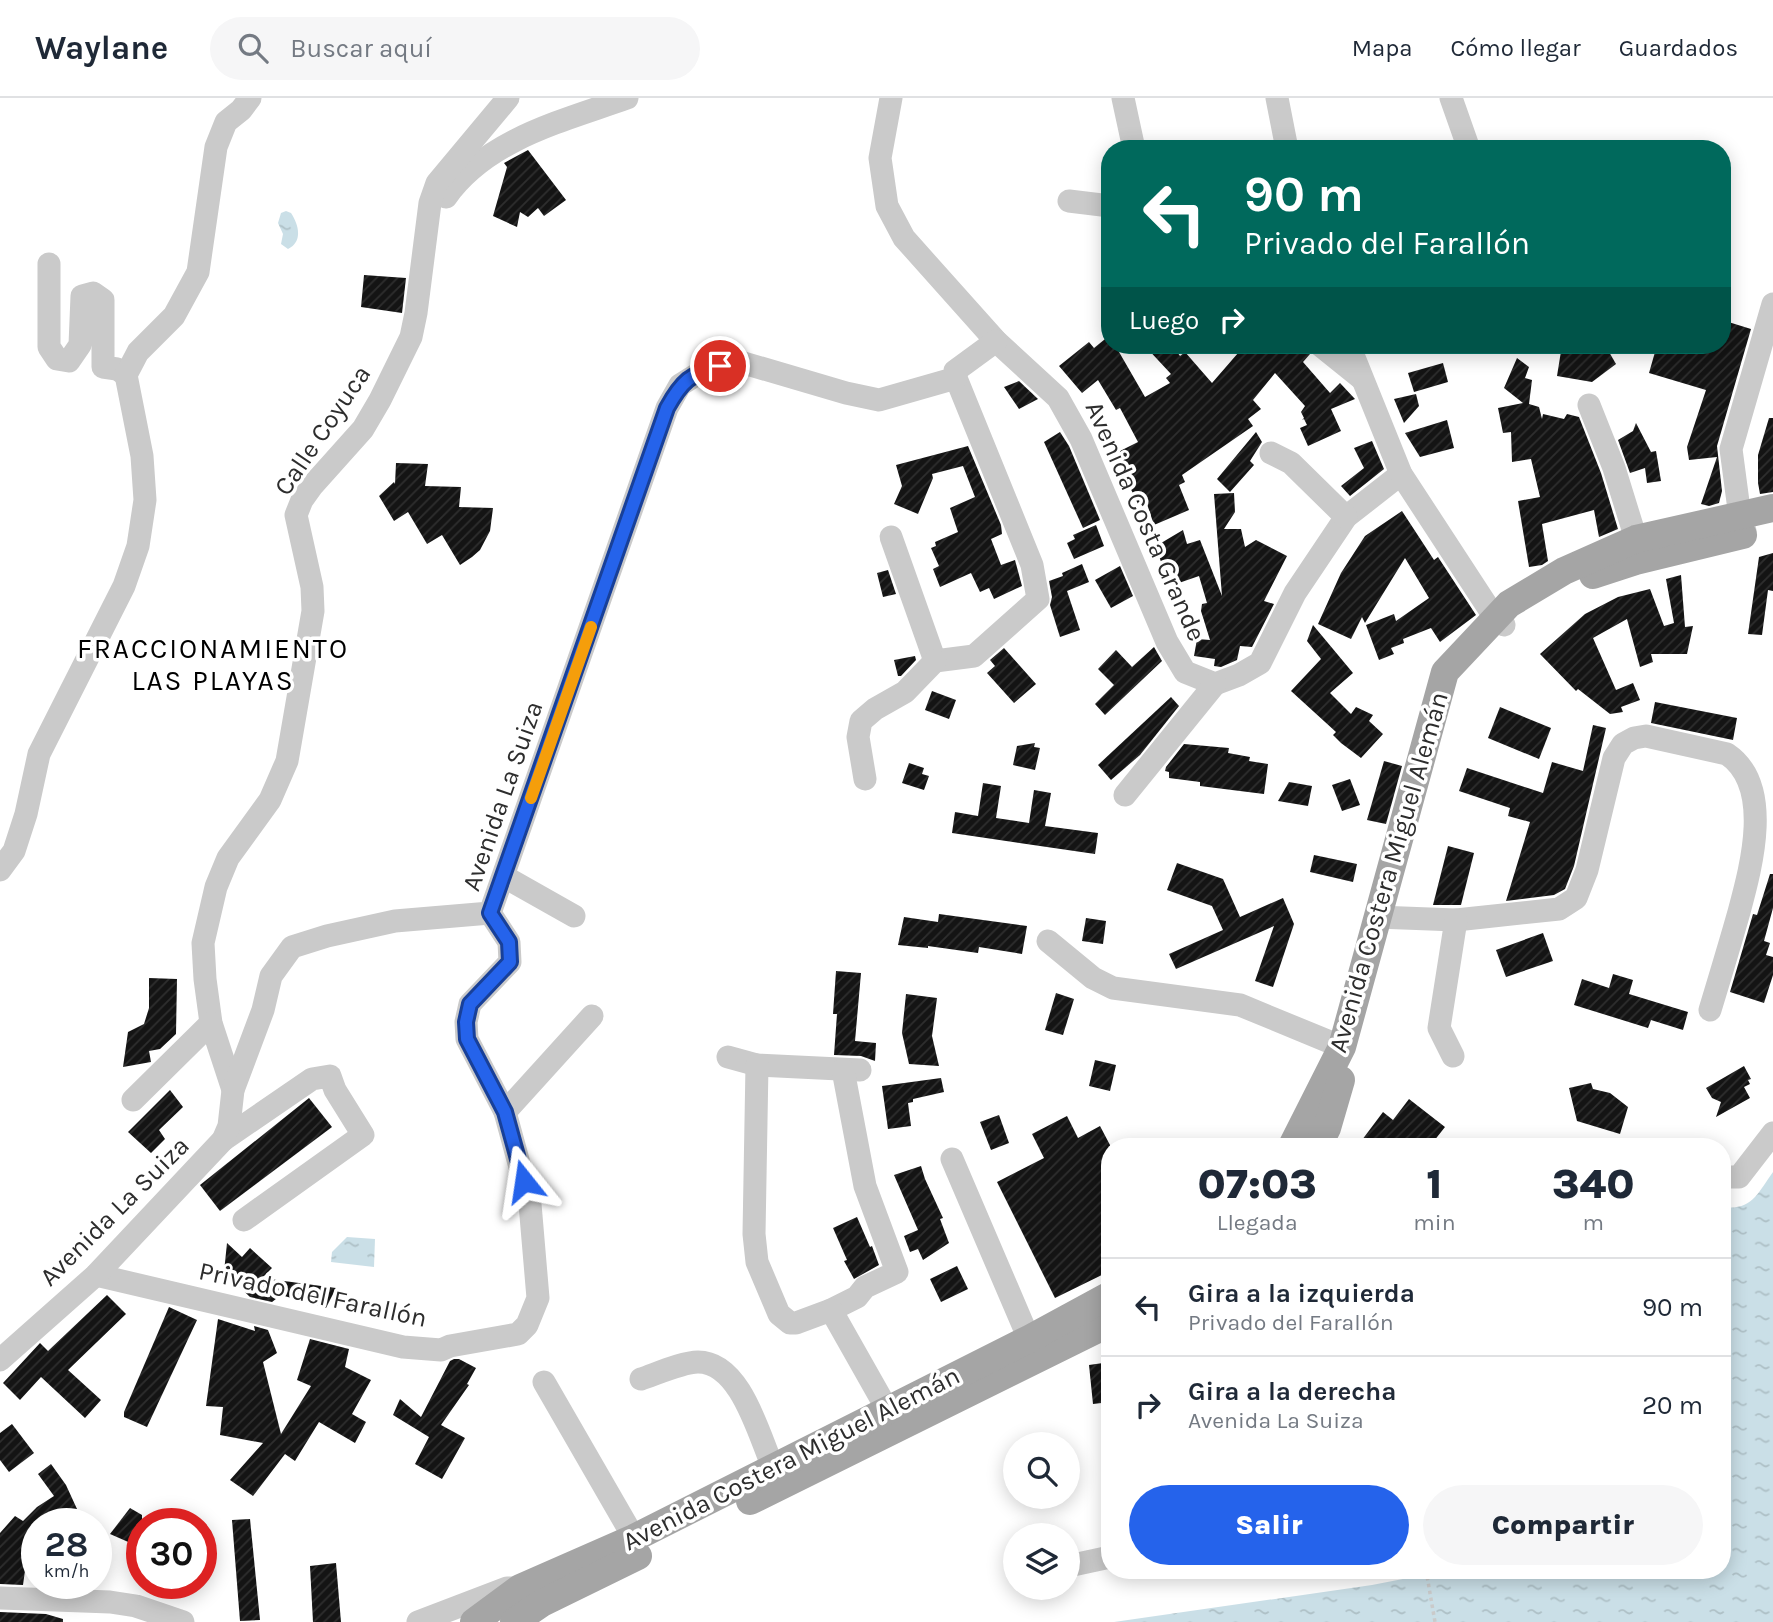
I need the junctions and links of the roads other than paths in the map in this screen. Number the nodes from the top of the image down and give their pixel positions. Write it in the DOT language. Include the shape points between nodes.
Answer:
graph roads {
  1 [pos="250,98"];
  2 [pos="509,98"];
  3 [pos="627,98"];
  4 [pos="891,98"];
  5 [pos="1123,98"];
  6 [pos="1278,98"];
  7 [pos="1451,98"];
  8 [pos="1132,140"];
  9 [pos="1285,140"];
  10 [pos="1466,140"];
  11 [pos="1069,201"];
  12 [pos="1101,205"];
  13 [pos="427,231"];
  14 [pos="49,264"];
  15 [pos="1773,304"];
  16 [pos="996,341"];
  17 [pos="1331,354"];
  18 [pos="1352,354"];
  19 [pos="127,375"];
  20 [pos="956,378"];
  21 [pos="1361,378"];
  22 [pos="1589,405"];
  23 [pos="1271,453"];
  24 [pos="1401,474"];
  25 [pos="1773,508"];
  26 [pos="1346,517"];
  27 [pos="1753,527"];
  28 [pos="891,537"];
  29 [pos="1636,539"];
  30 [pos="1499,622"];
  31 [pos="935,661"];
  32 [pos="1215,684"];
  33 [pos="865,779"];
  34 [pos="1125,795"];
  35 [pos="0,870"];
  36 [pos="505,877"];
  37 [pos="490,913"];
  38 [pos="574,916"];
  39 [pos="1382,917"];
  40 [pos="1456,920"];
  41 [pos="1048,942"];
  42 [pos="1710,1010"];
  43 [pos="592,1016"];
  44 [pos="211,1023"];
  45 [pos="1342,1047"];
  46 [pos="1453,1056"];
  47 [pos="728,1057"];
  48 [pos="757,1065"];
  49 [pos="233,1090"];
  50 [pos="133,1100"];
  51 [pos="505,1112"];
  52 [pos="1773,1133"];
  53 [pos="1296,1138"];
  54 [pos="1321,1138"];
  55 [pos="223,1140"];
  56 [pos="952,1159"];
  57 [pos="1731,1177"];
  58 [pos="244,1220"];
  59 [pos="96,1275"];
  60 [pos="1101,1301"];
  61 [pos="831,1310"];
  62 [pos="1101,1327"];
  63 [pos="1029,1339"];
  64 [pos="0,1360"];
  65 [pos="641,1380"];
  66 [pos="544,1382"];
  67 [pos="887,1409"];
  68 [pos="773,1467"];
  69 [pos="635,1538"];
  70 [pos="1101,1559"];
  71 [pos="1080,1563"];
  72 [pos="520,1588"];
  73 [pos="0,1598"];
  74 [pos="183,1622"];
  75 [pos="418,1622"];
  76 [pos="474,1622"];
  77 [pos="514,1622"];
  1 -- 19 [label="street" via="226,122 216,147 198,272 174,316 138,352"];
  2 -- 13 [label="street, Calle Coyuca" via="436,183"];
  3 -- 13 [label="street" via="526,134 484,161 460,178"];
  4 -- 16 [label="street, Avenida Costa Grande" via="880,158 887,206 904,238"];
  5 -- 8 [label="street"];
  6 -- 9 [label="street"];
  7 -- 10 [label="street"];
  11 -- 12 [label="street"];
  13 -- 44 [label="street, Calle Coyuca" via="411,337 398,366 363,429 317,479 296,514 313,611 281,780 228,858 208,915 202,943"];
  14 -- 19 [label="street" via="49,347 57,359 69,360 80,345 82,296 93,293 103,300 103,367"];
  15 -- 27 [label="street" via="1731,449"];
  16 -- 20 [label="street" via="955,371"];
  16 -- 32 [label="street, Avenida Costa Grande" via="1058,398 1081,439 1167,642 1185,672"];
  17 -- 21 [label="street"];
  18 -- 21 [label="street"];
  19 -- 35 [label="street" via="145,500 138,546 124,586 39,754 14,851"];
  20 -- 31 [label="street" via="1032,565 1038,598 974,656"];
  20 -- 36 [label="street, Avenida La Suiza" via="879,400 737,361 704,370 680,384 667,408"];
  21 -- 24 [label="street"];
  22 -- 29 [label="street"];
  23 -- 26 [label="street" via="1291,463"];
  24 -- 26 [label="street"];
  24 -- 30 [label="street"];
  25 -- 27 [label="main road, Avenida Costera Miguel Alemán"];
  26 -- 32 [label="street" via="1295,593 1259,663 1240,676"];
  27 -- 29 [label="main road, Avenida Costera Miguel Alemán"];
  27 -- 30 [label="main road, Avenida Costera Miguel Alemán" via="1599,572"];
  28 -- 31 [label="street"];
  29 -- 30 [label="main road, Avenida Costera Miguel Alemán" via="1536,587 1509,604"];
  30 -- 39 [label="main road, Avenida Costera Miguel Alemán" via="1444,711"];
  31 -- 33 [label="street" via="905,692 861,722 858,737"];
  32 -- 34 [label="street"];
  36 -- 37 [label="street, Avenida La Suiza"];
  36 -- 38 [label="street"];
  37 -- 49 [label="street, Avenida La Suiza" via="395,921 292,947 271,976"];
  37 -- 51 [label="street, Privado del Farallón" via="509,942 510,962 470,1004 467,1039"];
  39 -- 40 [label="street"];
  39 -- 45 [label="main road, Avenida Costera Miguel Alemán"];
  39 -- 54 [label="main road, Avenida Costera Miguel Alemán" via="1333,1109"];
  40 -- 42 [label="street" via="1559,909 1576,898 1614,758 1623,744 1646,736 1727,754 1739,760 1754,784 1759,841"];
  40 -- 46 [label="street" via="1440,1028"];
  41 -- 45 [label="street" via="1113,988 1240,1005"];
  43 -- 51 [label="street"];
  44 -- 49 [label="street, Calle Coyuca"];
  44 -- 50 [label="street"];
  45 -- 53 [label="main road, Avenida Costera Miguel Alemán"];
  47 -- 48 [label="street"];
  48 -- 61 [label="street" via="757,1262 779,1314 790,1323"];
  48 -- 61 [label="street" via="852,1070 865,1186 897,1272"];
  49 -- 55 [label="street, Avenida La Suiza"];
  51 -- 59 [label="street, Privado del Farallón" via="530,1204 538,1298 518,1334 441,1350 403,1346"];
  52 -- 57 [label="street" via="1739,1177"];
  55 -- 58 [label="street" via="312,1079 330,1076 363,1135"];
  55 -- 59 [label="street, Avenida La Suiza"];
  56 -- 63 [label="street"];
  59 -- 64 [label="street, Avenida La Suiza"];
  60 -- 63 [label="main road, Avenida Costera Miguel Alemán"];
  61 -- 67 [label="street"];
  62 -- 77 [label="main road, Avenida Costera Miguel Alemán" via="542,1603"];
  63 -- 67 [label="main road, Avenida Costera Miguel Alemán"];
  65 -- 68 [label="street" via="696,1362 724,1371 739,1388"];
  66 -- 69 [label="street"];
  67 -- 68 [label="main road, Avenida Costera Miguel Alemán"];
  68 -- 69 [label="main road, Avenida Costera Miguel Alemán"];
  69 -- 72 [label="main road, Avenida Costera Miguel Alemán"];
  70 -- 71 [label="street"];
  72 -- 75 [label="street" via="507,1588"];
  72 -- 76 [label="main road, Avenida Costera Miguel Alemán"];
  73 -- 74 [label="street" via="110,1602"];
}
